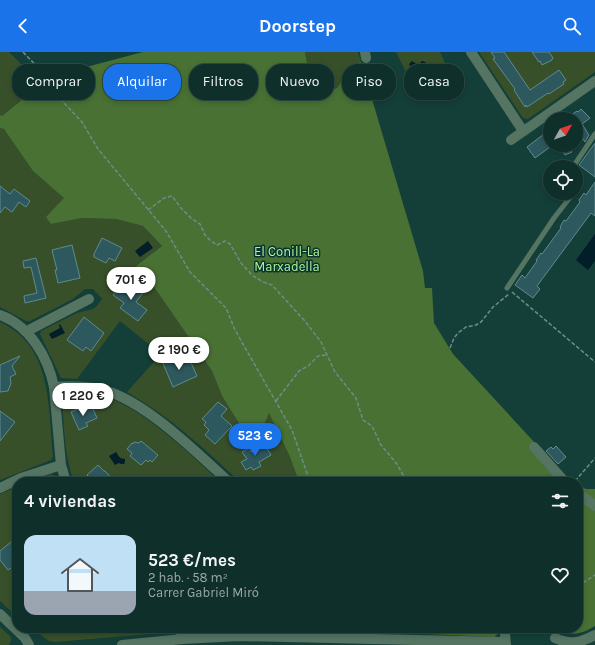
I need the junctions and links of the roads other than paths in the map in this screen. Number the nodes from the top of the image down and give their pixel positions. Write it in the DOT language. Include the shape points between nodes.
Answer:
graph roads {
  1 [pos="472,52"];
  2 [pos="595,81"];
  3 [pos="523,131"];
  4 [pos="595,134"];
  5 [pos="510,140"];
  6 [pos="578,160"];
  7 [pos="567,200"];
  8 [pos="507,288"];
  9 [pos="89,299"];
  10 [pos="0,315"];
  11 [pos="27,332"];
  12 [pos="54,386"];
  13 [pos="534,447"];
  14 [pos="61,465"];
  15 [pos="24,477"];
  16 [pos="65,477"];
  17 [pos="223,477"];
  18 [pos="566,477"];
  19 [pos="12,482"];
  20 [pos="0,488"];
  21 [pos="583,497"];
  22 [pos="595,506"];
  23 [pos="0,614"];
  24 [pos="12,626"];
  25 [pos="20,633"];
  26 [pos="182,633"];
  27 [pos="505,633"];
  28 [pos="595,635"];
  29 [pos="554,637"];
  30 [pos="183,639"];
  31 [pos="505,644"];
  32 [pos="29,645"];
  33 [pos="122,645"];
  1 -- 3 [label="street"];
  2 -- 3 [label="street"];
  3 -- 5 [label="street"];
  4 -- 6 [label="lane"];
  7 -- 8 [label="lane"];
  9 -- 11 [label="street"];
  10 -- 11 [label="street"];
  11 -- 12 [label="street" via="42,355 52,375"];
  12 -- 14 [label="street"];
  12 -- 17 [label="street" via="95,388 128,400 178,436"];
  13 -- 18 [label="street"];
  14 -- 15 [label="street"];
  14 -- 16 [label="street"];
  19 -- 20 [label="street"];
  21 -- 22 [label="street"];
  23 -- 24 [label="street"];
  25 -- 32 [label="street"];
  26 -- 30 [label="street"];
  27 -- 31 [label="street"];
  28 -- 29 [label="street" via="576,642 564,642"];
  30 -- 31 [label="street" via="239,636"];
  30 -- 33 [label="street"];
}
